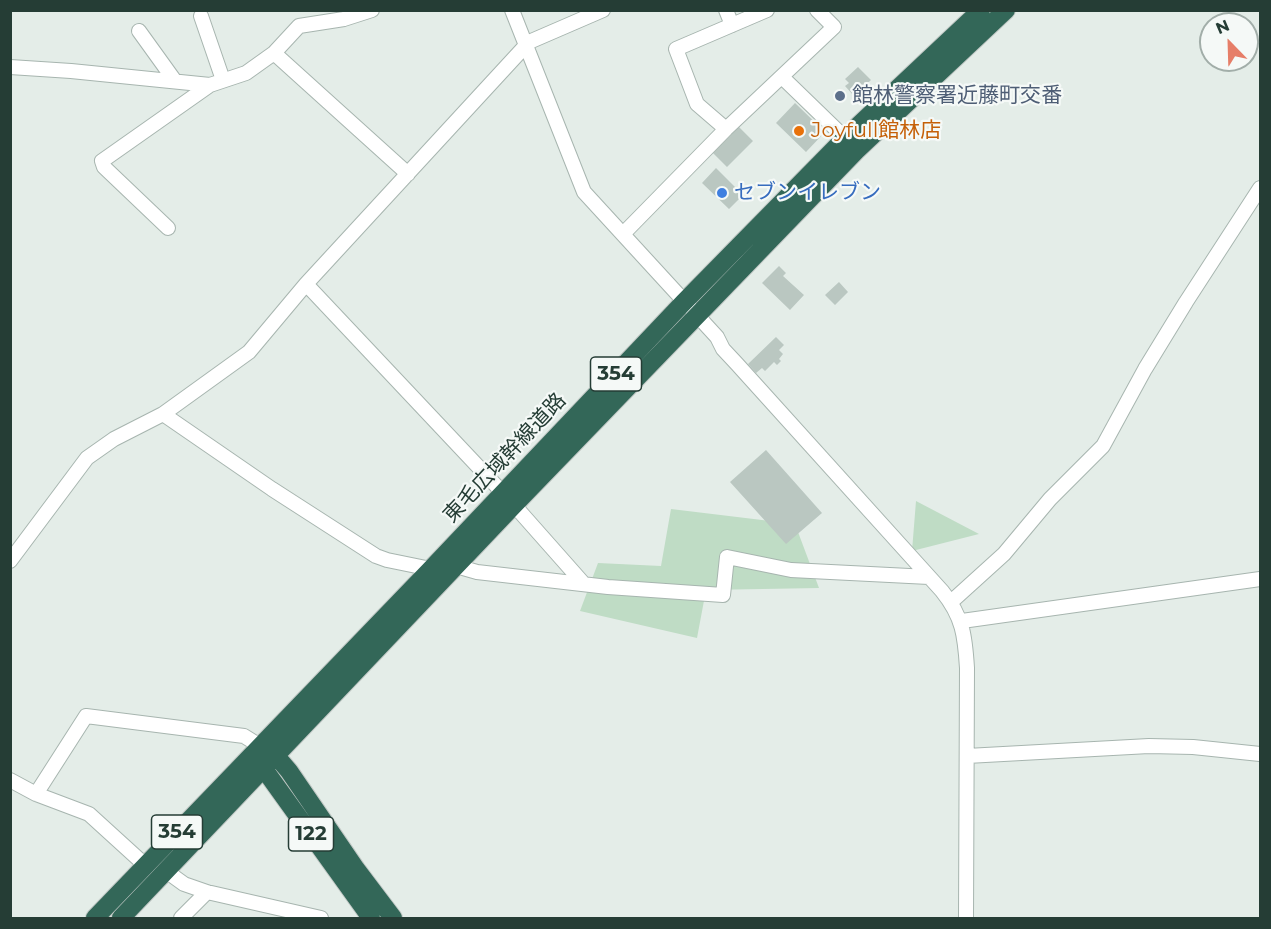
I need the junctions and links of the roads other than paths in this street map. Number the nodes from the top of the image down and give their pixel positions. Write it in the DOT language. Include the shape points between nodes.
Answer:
graph roads {
  1 [pos="372,10"];
  2 [pos="512,10"];
  3 [pos="603,10"];
  4 [pos="726,10"];
  5 [pos="767,10"];
  6 [pos="817,10"];
  7 [pos="981,10"];
  8 [pos="1006,10"];
  9 [pos="201,16"];
  10 [pos="732,25"];
  11 [pos="139,31"];
  12 [pos="526,45"];
  13 [pos="274,53"];
  14 [pos="10,68"];
  15 [pos="782,77"];
  16 [pos="175,81"];
  17 [pos="216,82"];
  18 [pos="726,129"];
  19 [pos="844,138"];
  20 [pos="408,174"];
  21 [pos="1260,188"];
  22 [pos="168,228"];
  23 [pos="623,234"];
  24 [pos="306,284"];
  25 [pos="684,302"];
  26 [pos="698,316"];
  27 [pos="163,414"];
  28 [pos="509,499"];
  29 [pos="10,561"];
  30 [pos="456,566"];
  31 [pos="431,569"];
  32 [pos="929,577"];
  33 [pos="1260,579"];
  34 [pos="584,583"];
  35 [pos="951,602"];
  36 [pos="962,621"];
  37 [pos="260,746"];
  38 [pos="1260,754"];
  39 [pos="967,756"];
  40 [pos="270,763"];
  41 [pos="10,780"];
  42 [pos="36,794"];
  43 [pos="145,865"];
  44 [pos="166,871"];
  45 [pos="207,892"];
  46 [pos="279,914"];
  47 [pos="95,918"];
  48 [pos="121,918"];
  49 [pos="181,918"];
  50 [pos="321,918"];
  51 [pos="371,918"];
  52 [pos="393,918"];
  53 [pos="966,918"];
  1 -- 13 [label="street" via="299,26"];
  2 -- 12 [label="street"];
  3 -- 12 [label="street"];
  4 -- 10 [label="street"];
  5 -- 10 [label="street"];
  6 -- 15 [label="street" via="834,27"];
  7 -- 19 [label="highway, 東毛広域幹線道路 / 354"];
  8 -- 26 [label="highway, 東毛広域幹線道路 / 354" via="856,151"];
  9 -- 17 [label="street"];
  10 -- 18 [label="street" via="676,49 697,104"];
  11 -- 16 [label="street"];
  12 -- 20 [label="street"];
  12 -- 23 [label="street" via="584,192"];
  13 -- 17 [label="street" via="246,73"];
  13 -- 20 [label="street"];
  14 -- 16 [label="street"];
  15 -- 18 [label="street"];
  15 -- 19 [label="street"];
  16 -- 17 [label="street"];
  17 -- 22 [label="street" via="102,161"];
  18 -- 23 [label="street"];
  19 -- 25 [label="highway, 東毛広域幹線道路 / 354"];
  20 -- 24 [label="street"];
  21 -- 35 [label="street" via="1145,369 1103,447 1050,499 1004,554"];
  23 -- 25 [label="street"];
  24 -- 27 [label="street" via="249,352"];
  24 -- 28 [label="street"];
  25 -- 26 [label="street"];
  25 -- 28 [label="highway, 東毛広域幹線道路 / 354"];
  26 -- 28 [label="highway, 東毛広域幹線道路 / 354"];
  26 -- 32 [label="street" via="723,349"];
  27 -- 29 [label="street" via="87,458"];
  27 -- 31 [label="street" via="376,556"];
  28 -- 30 [label="highway, 東毛広域幹線道路 / 354"];
  28 -- 31 [label="highway, 東毛広域幹線道路 / 354"];
  28 -- 34 [label="street"];
  30 -- 34 [label="street" via="477,572"];
  30 -- 40 [label="highway, 東毛広域幹線道路 / 354"];
  31 -- 37 [label="highway, 東毛広域幹線道路 / 354"];
  32 -- 34 [label="street" via="791,570 727,557 723,596"];
  32 -- 35 [label="street"];
  33 -- 36 [label="street"];
  35 -- 36 [label="street"];
  36 -- 39 [label="street" via="967,668"];
  37 -- 40 [label="highway, 122"];
  37 -- 42 [label="street" via="244,736 86,716"];
  37 -- 43 [label="highway, 東毛広域幹線道路 / 354"];
  38 -- 39 [label="street" via="1149,746"];
  39 -- 53 [label="street"];
  40 -- 44 [label="highway, 東毛広域幹線道路 / 354"];
  40 -- 51 [label="highway, 122"];
  40 -- 52 [label="highway, 122"];
  41 -- 42 [label="street"];
  42 -- 43 [label="street" via="89,814"];
  43 -- 47 [label="highway, 東毛広域幹線道路 / 354"];
  44 -- 45 [label="street" via="184,884"];
  44 -- 48 [label="highway, 東毛広域幹線道路 / 354"];
  45 -- 46 [label="street"];
  45 -- 49 [label="street"];
  46 -- 50 [label="street"];
}
